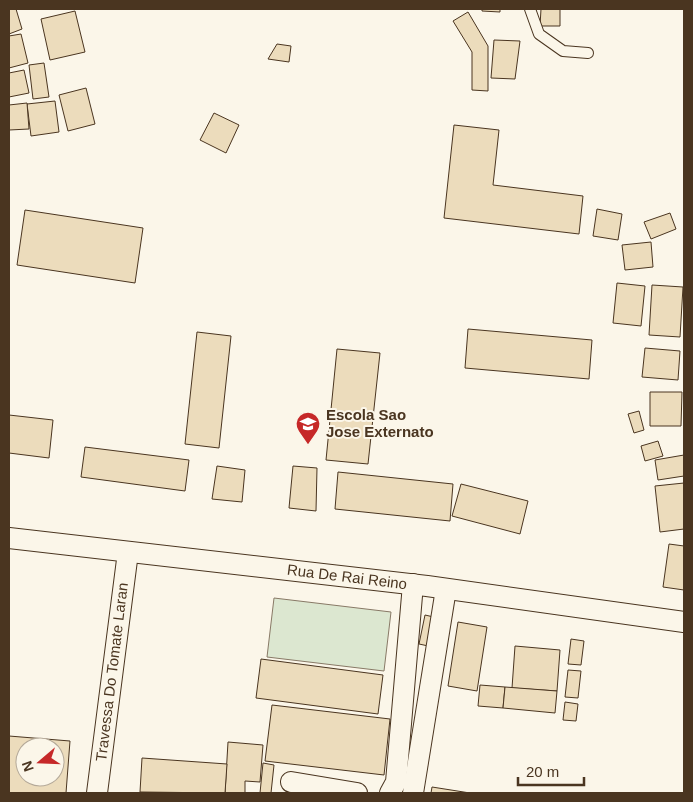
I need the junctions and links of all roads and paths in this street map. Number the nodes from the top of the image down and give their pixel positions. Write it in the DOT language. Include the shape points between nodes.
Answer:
graph roads {
  1 [pos="530,9"];
  2 [pos="588,52"];
  3 [pos="9,538"];
  4 [pos="128,552"];
  5 [pos="413,584"];
  6 [pos="446,589"];
  7 [pos="684,622"];
  8 [pos="291,782"];
  9 [pos="97,793"];
  10 [pos="357,793"];
  11 [pos="390,793"];
  12 [pos="413,793"];
  1 -- 2 [label="lane" via="539,34 562,51"];
  3 -- 4 [label="street, Rua De Rai Reino"];
  4 -- 5 [label="street, Rua De Rai Reino"];
  4 -- 9 [label="street, Travessa Do Tomate Laran"];
  5 -- 6 [label="street, Rua De Rai Reino"];
  5 -- 11 [label="street" via="396,782"];
  6 -- 7 [label="street, Rua De Rai Reino"];
  6 -- 12 [label="street"];
  8 -- 10 [label="street"];
}
